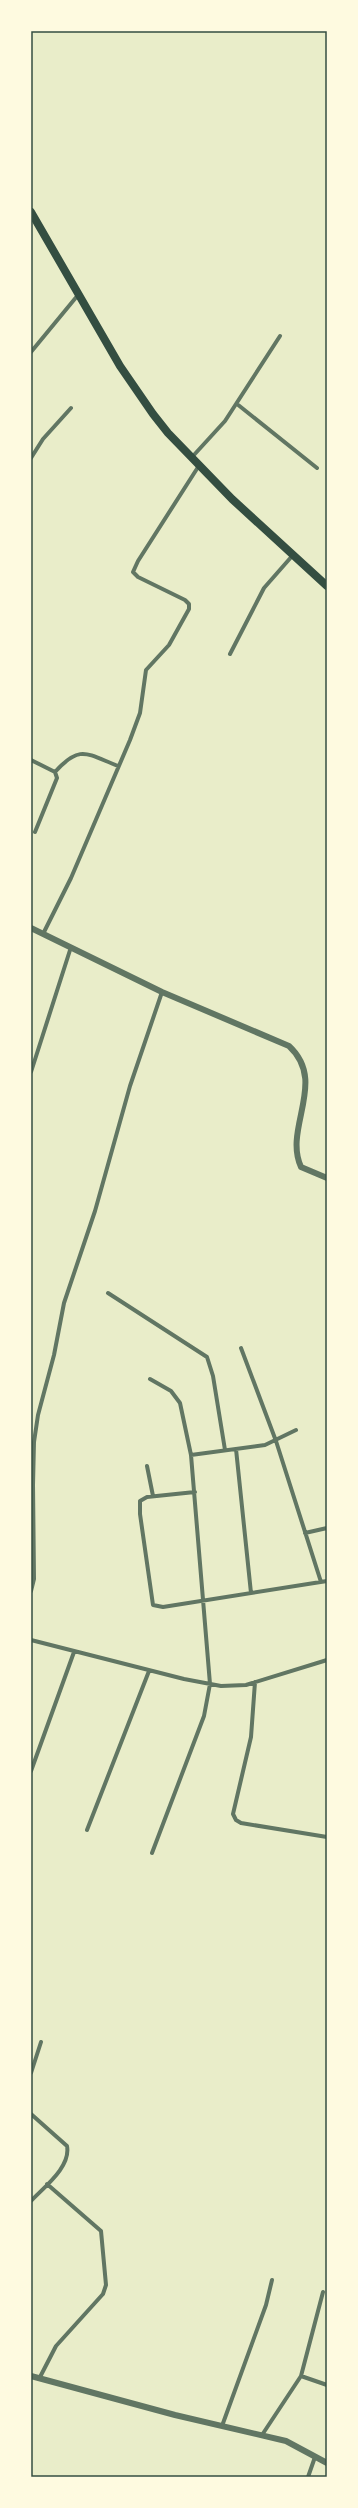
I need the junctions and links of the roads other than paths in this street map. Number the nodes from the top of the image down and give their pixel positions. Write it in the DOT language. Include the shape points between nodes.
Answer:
graph roads {
  1 [pos="31,212"];
  2 [pos="78,295"];
  3 [pos="280,336"];
  4 [pos="31,352"];
  5 [pos="237,404"];
  6 [pos="71,408"];
  7 [pos="193,456"];
  8 [pos="31,458"];
  9 [pos="200,464"];
  10 [pos="318,468"];
  11 [pos="293,554"];
  12 [pos="327,586"];
  13 [pos="230,654"];
  14 [pos="31,760"];
  15 [pos="118,766"];
  16 [pos="55,772"];
  17 [pos="35,832"];
  18 [pos="31,928"];
  19 [pos="43,934"];
  20 [pos="71,947"];
  21 [pos="162,992"];
  22 [pos="31,1072"];
  23 [pos="327,1178"];
  24 [pos="108,1293"];
  25 [pos="241,1348"];
  26 [pos="150,1378"];
  27 [pos="296,1430"];
  28 [pos="276,1441"];
  29 [pos="236,1449"];
  30 [pos="225,1450"];
  31 [pos="192,1455"];
  32 [pos="147,1466"];
  33 [pos="32,1482"];
  34 [pos="195,1492"];
  35 [pos="153,1496"];
  36 [pos="327,1528"];
  37 [pos="305,1533"];
  38 [pos="327,1581"];
  39 [pos="320,1582"];
  40 [pos="31,1591"];
  41 [pos="251,1593"];
  42 [pos="203,1601"];
  43 [pos="31,1640"];
  44 [pos="74,1652"];
  45 [pos="327,1660"];
  46 [pos="149,1671"];
  47 [pos="255,1682"];
  48 [pos="210,1684"];
  49 [pos="31,1771"];
  50 [pos="87,1830"];
  51 [pos="327,1837"];
  52 [pos="152,1853"];
  53 [pos="41,2042"];
  54 [pos="31,2073"];
  55 [pos="31,2114"];
  56 [pos="47,2184"];
  57 [pos="31,2201"];
  58 [pos="272,2280"];
  59 [pos="323,2292"];
  60 [pos="31,2376"];
  61 [pos="301,2376"];
  62 [pos="39,2379"];
  63 [pos="327,2385"];
  64 [pos="222,2426"];
  65 [pos="262,2435"];
  66 [pos="315,2457"];
  67 [pos="327,2463"];
  68 [pos="308,2477"];
  1 -- 2 [label="main road"];
  2 -- 4 [label="street"];
  2 -- 7 [label="main road" via="120,366 153,414 168,433"];
  3 -- 5 [label="street"];
  5 -- 7 [label="street"];
  5 -- 10 [label="street"];
  6 -- 8 [label="street" via="43,439"];
  7 -- 9 [label="main road"];
  9 -- 11 [label="main road" via="232,499"];
  9 -- 15 [label="street" via="134,567 133,572 138,577 185,600 189,604 189,609 169,645 146,670 140,713"];
  11 -- 12 [label="main road"];
  11 -- 13 [label="street" via="264,588"];
  14 -- 16 [label="street"];
  15 -- 16 [label="street" via="82,753 67,759"];
  15 -- 19 [label="street" via="71,878"];
  16 -- 17 [label="street" via="55,785"];
  18 -- 19 [label="street"];
  19 -- 20 [label="street"];
  20 -- 21 [label="street"];
  20 -- 22 [label="street"];
  21 -- 23 [label="street" via="289,1046 298,1054 304,1066 305,1099 295,1156 301,1167"];
  21 -- 33 [label="street" via="130,1086 95,1211 64,1303 54,1355 38,1415"];
  24 -- 30 [label="street" via="207,1357 213,1376"];
  25 -- 28 [label="street"];
  26 -- 31 [label="street" via="177,1396"];
  27 -- 28 [label="street"];
  28 -- 29 [label="street"];
  28 -- 37 [label="street"];
  29 -- 30 [label="street"];
  29 -- 41 [label="street"];
  30 -- 31 [label="street"];
  31 -- 34 [label="street"];
  32 -- 35 [label="street"];
  33 -- 40 [label="street" via="34,1579"];
  34 -- 35 [label="street"];
  34 -- 42 [label="street"];
  35 -- 42 [label="street" via="143,1498 140,1506 153,1605 163,1607"];
  36 -- 37 [label="street"];
  37 -- 39 [label="street"];
  38 -- 39 [label="street"];
  39 -- 41 [label="street"];
  41 -- 42 [label="street"];
  42 -- 48 [label="street"];
  43 -- 44 [label="street"];
  44 -- 46 [label="street"];
  44 -- 49 [label="street"];
  45 -- 47 [label="street"];
  46 -- 48 [label="street"];
  46 -- 50 [label="street"];
  47 -- 48 [label="street" via="227,1686"];
  47 -- 51 [label="street" via="251,1737 233,1814 241,1823"];
  48 -- 52 [label="street" via="204,1716"];
  53 -- 54 [label="street"];
  55 -- 56 [label="street" via="67,2146 66,2161"];
  56 -- 57 [label="street"];
  56 -- 62 [label="street" via="102,2231 106,2285 99,2301 56,2346"];
  58 -- 64 [label="street" via="266,2305"];
  59 -- 61 [label="street"];
  60 -- 62 [label="street"];
  61 -- 63 [label="street"];
  61 -- 65 [label="street"];
  62 -- 64 [label="street"];
  64 -- 65 [label="street"];
  65 -- 66 [label="street" via="286,2441"];
  66 -- 67 [label="street"];
  66 -- 68 [label="street"];
}
